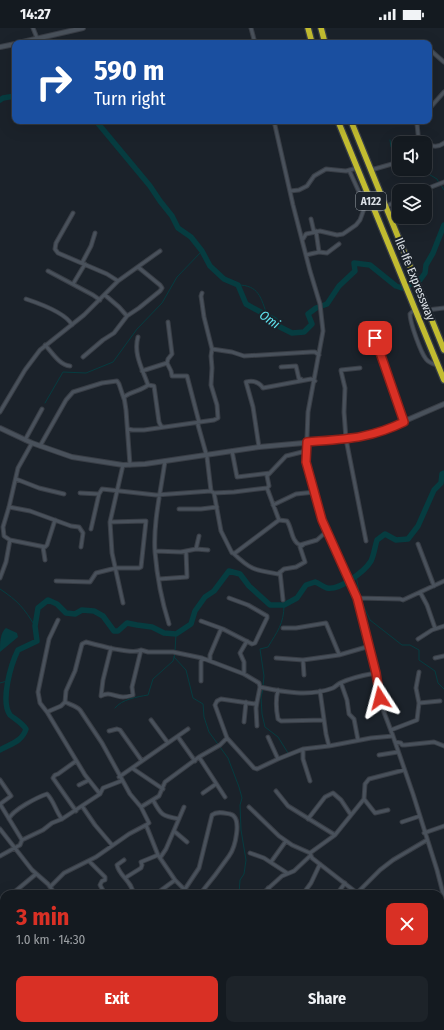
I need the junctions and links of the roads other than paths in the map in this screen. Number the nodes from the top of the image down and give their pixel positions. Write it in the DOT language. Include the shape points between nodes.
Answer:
graph roads {
  1 [pos="33,28"];
  2 [pos="83,28"];
  3 [pos="251,28"];
  4 [pos="308,28"];
  5 [pos="321,28"];
  6 [pos="37,38"];
  7 [pos="29,40"];
  8 [pos="254,40"];
  9 [pos="311,40"];
  10 [pos="324,40"];
  11 [pos="12,44"];
  12 [pos="0,47"];
  13 [pos="432,52"];
  14 [pos="444,62"];
  15 [pos="444,92"];
  16 [pos="432,106"];
  17 [pos="275,124"];
  18 [pos="339,124"];
  19 [pos="352,124"];
  20 [pos="417,124"];
  21 [pos="418,136"];
  22 [pos="444,143"];
  23 [pos="432,146"];
  24 [pos="392,164"];
  25 [pos="357,168"];
  26 [pos="349,170"];
  27 [pos="371,170"];
  28 [pos="444,182"];
  29 [pos="432,187"];
  30 [pos="290,191"];
  31 [pos="392,203"];
  32 [pos="386,206"];
  33 [pos="367,207"];
  34 [pos="374,210"];
  35 [pos="73,213"];
  36 [pos="312,219"];
  37 [pos="300,231"];
  38 [pos="315,232"];
  39 [pos="95,233"];
  40 [pos="306,234"];
  41 [pos="302,240"];
  42 [pos="339,244"];
  43 [pos="160,251"];
  44 [pos="319,252"];
  45 [pos="308,256"];
  46 [pos="84,264"];
  47 [pos="138,267"];
  48 [pos="48,271"];
  49 [pos="118,281"];
  50 [pos="73,284"];
  51 [pos="202,293"];
  52 [pos="105,295"];
  53 [pos="26,298"];
  54 [pos="100,300"];
  55 [pos="444,308"];
  56 [pos="415,309"];
  57 [pos="427,310"];
  58 [pos="127,316"];
  59 [pos="168,322"];
  60 [pos="72,325"];
  61 [pos="138,337"];
  62 [pos="375,338"];
  63 [pos="45,345"];
  64 [pos="443,346"];
  65 [pos="212,349"];
  66 [pos="319,355"];
  67 [pos="83,357"];
  68 [pos="167,362"];
  69 [pos="438,365"];
  70 [pos="70,366"];
  71 [pos="281,367"];
  72 [pos="360,368"];
  73 [pos="142,371"];
  74 [pos="443,373"];
  75 [pos="306,380"];
  76 [pos="444,380"];
  77 [pos="315,381"];
  78 [pos="148,385"];
  79 [pos="126,402"];
  80 [pos="444,404"];
  81 [pos="42,409"];
  82 [pos="0,412"];
  83 [pos="159,422"];
  84 [pos="199,422"];
  85 [pos="404,422"];
  86 [pos="165,427"];
  87 [pos="0,428"];
  88 [pos="159,428"];
  89 [pos="128,429"];
  90 [pos="133,430"];
  91 [pos="128,433"];
  92 [pos="346,439"];
  93 [pos="25,440"];
  94 [pos="307,442"];
  95 [pos="32,443"];
  96 [pos="40,446"];
  97 [pos="259,447"];
  98 [pos="232,451"];
  99 [pos="306,451"];
  100 [pos="205,454"];
  101 [pos="165,461"];
  102 [pos="122,465"];
  103 [pos="130,465"];
  104 [pos="270,473"];
  105 [pos="16,479"];
  106 [pos="267,488"];
  107 [pos="118,490"];
  108 [pos="212,492"];
  109 [pos="314,492"];
  110 [pos="80,493"];
  111 [pos="64,494"];
  112 [pos="99,494"];
  113 [pos="161,495"];
  114 [pos="273,505"];
  115 [pos="9,507"];
  116 [pos="217,507"];
  117 [pos="179,509"];
  118 [pos="55,520"];
  119 [pos="279,520"];
  120 [pos="110,522"];
  121 [pos="91,529"];
  122 [pos="328,531"];
  123 [pos="199,536"];
  124 [pos="10,540"];
  125 [pos="366,541"];
  126 [pos="418,544"];
  127 [pos="303,545"];
  128 [pos="43,547"];
  129 [pos="81,547"];
  130 [pos="196,549"];
  131 [pos="208,550"];
  132 [pos="155,551"];
  133 [pos="186,551"];
  134 [pos="233,553"];
  135 [pos="45,560"];
  136 [pos="116,568"];
  137 [pos="280,572"];
  138 [pos="0,578"];
  139 [pos="159,579"];
  140 [pos="56,581"];
  141 [pos="444,581"];
  142 [pos="434,586"];
  143 [pos="420,592"];
  144 [pos="229,598"];
  145 [pos="357,598"];
  146 [pos="283,600"];
  147 [pos="123,602"];
  148 [pos="58,620"];
  149 [pos="201,621"];
  150 [pos="169,624"];
  151 [pos="444,626"];
  152 [pos="283,628"];
  153 [pos="435,628"];
  154 [pos="222,629"];
  155 [pos="418,640"];
  156 [pos="247,641"];
  157 [pos="370,646"];
  158 [pos="111,648"];
  159 [pos="141,650"];
  160 [pos="339,654"];
  161 [pos="444,656"];
  162 [pos="202,658"];
  163 [pos="276,658"];
  164 [pos="435,658"];
  165 [pos="210,660"];
  166 [pos="303,660"];
  167 [pos="419,672"];
  168 [pos="376,673"];
  169 [pos="244,674"];
  170 [pos="304,675"];
  171 [pos="201,681"];
  172 [pos="340,683"];
  173 [pos="262,687"];
  174 [pos="278,690"];
  175 [pos="320,691"];
  176 [pos="440,701"];
  177 [pos="65,702"];
  178 [pos="246,702"];
  179 [pos="257,702"];
  180 [pos="419,703"];
  181 [pos="47,712"];
  182 [pos="151,720"];
  183 [pos="324,720"];
  184 [pos="244,722"];
  185 [pos="257,726"];
  186 [pos="188,729"];
  187 [pos="391,730"];
  188 [pos="109,731"];
  189 [pos="393,736"];
  190 [pos="178,737"];
  191 [pos="268,737"];
  192 [pos="227,738"];
  193 [pos="358,740"];
  194 [pos="395,742"];
  195 [pos="168,743"];
  196 [pos="240,744"];
  197 [pos="234,746"];
  198 [pos="329,746"];
  199 [pos="444,746"];
  200 [pos="303,749"];
  201 [pos="398,752"];
  202 [pos="379,755"];
  203 [pos="199,757"];
  204 [pos="278,759"];
  205 [pos="76,761"];
  206 [pos="142,761"];
  207 [pos="194,761"];
  208 [pos="132,768"];
  209 [pos="404,770"];
  210 [pos="119,776"];
  211 [pos="0,780"];
  212 [pos="89,780"];
  213 [pos="122,780"];
  214 [pos="310,782"];
  215 [pos="216,784"];
  216 [pos="79,785"];
  217 [pos="163,789"];
  218 [pos="276,791"];
  219 [pos="100,794"];
  220 [pos="202,794"];
  221 [pos="225,798"];
  222 [pos="364,799"];
  223 [pos="153,800"];
  224 [pos="0,804"];
  225 [pos="82,806"];
  226 [pos="184,807"];
  227 [pos="249,807"];
  228 [pos="141,808"];
  229 [pos="388,810"];
  230 [pos="76,811"];
  231 [pos="350,814"];
  232 [pos="420,816"];
  233 [pos="308,818"];
  234 [pos="9,819"];
  235 [pos="62,819"];
  236 [pos="179,819"];
  237 [pos="402,822"];
  238 [pos="146,825"];
  239 [pos="444,826"];
  240 [pos="0,829"];
  241 [pos="174,831"];
  242 [pos="424,832"];
  243 [pos="335,835"];
  244 [pos="22,840"];
  245 [pos="427,840"];
  246 [pos="286,841"];
  247 [pos="187,842"];
  248 [pos="112,845"];
  249 [pos="16,848"];
  250 [pos="250,853"];
  251 [pos="310,855"];
  252 [pos="0,856"];
  253 [pos="159,857"];
  254 [pos="124,860"];
  255 [pos="89,861"];
  256 [pos="271,862"];
  257 [pos="320,864"];
  258 [pos="287,873"];
  259 [pos="36,874"];
  260 [pos="125,878"];
  261 [pos="175,880"];
  262 [pos="345,883"];
  263 [pos="50,887"];
  264 [pos="268,888"];
  265 [pos="185,889"];
  266 [pos="17,890"];
  267 [pos="52,890"];
  268 [pos="103,890"];
  269 [pos="132,890"];
  270 [pos="161,890"];
  271 [pos="203,890"];
  272 [pos="306,890"];
  273 [pos="340,890"];
  274 [pos="354,890"];
  275 [pos="361,890"];
  276 [pos="441,890"];
  1 -- 6 [label="street"];
  2 -- 6 [label="street"];
  3 -- 8 [label="street"];
  4 -- 9 [label="highway"];
  5 -- 10 [label="highway"];
  6 -- 7 [label="street"];
  11 -- 12 [label="street"];
  13 -- 14 [label="street"];
  15 -- 16 [label="street"];
  17 -- 30 [label="street"];
  18 -- 25 [label="highway, Ile-Ife Expressway / A122"];
  19 -- 27 [label="highway, Ile-Ife Expressway / A122"];
  20 -- 21 [label="street"];
  22 -- 23 [label="street" via="441,146"];
  24 -- 27 [label="street"];
  25 -- 26 [label="street"];
  25 -- 34 [label="highway, Ile-Ife Expressway / A122"];
  26 -- 30 [label="street" via="326,169 314,176 307,186"];
  26 -- 33 [label="street" via="363,204"];
  27 -- 32 [label="highway, Ile-Ife Expressway / A122"];
  28 -- 29 [label="street"];
  30 -- 37 [label="street"];
  31 -- 32 [label="street"];
  32 -- 34 [label="street"];
  32 -- 57 [label="highway, Ile-Ife Expressway / A122"];
  33 -- 34 [label="street"];
  33 -- 38 [label="street" via="362,211 356,225 343,234"];
  34 -- 56 [label="highway, Ile-Ife Expressway / A122"];
  35 -- 46 [label="street" via="54,249"];
  36 -- 38 [label="street"];
  37 -- 40 [label="street"];
  37 -- 41 [label="street"];
  38 -- 40 [label="street"];
  38 -- 44 [label="street"];
  39 -- 46 [label="street"];
  40 -- 41 [label="street"];
  41 -- 45 [label="street"];
  42 -- 44 [label="street" via="327,252"];
  43 -- 47 [label="street"];
  44 -- 45 [label="street"];
  45 -- 66 [label="street" via="321,311 323,330"];
  46 -- 49 [label="street"];
  46 -- 50 [label="street"];
  47 -- 49 [label="street"];
  47 -- 58 [label="street" via="162,288"];
  48 -- 50 [label="street"];
  49 -- 52 [label="street"];
  50 -- 54 [label="street"];
  51 -- 65 [label="street" via="204,317"];
  52 -- 54 [label="street"];
  52 -- 58 [label="street"];
  53 -- 60 [label="street" via="46,306"];
  54 -- 60 [label="street"];
  55 -- 57 [label="street"];
  56 -- 69 [label="highway, Ile-Ife Expressway / A122"];
  56 -- 69 [label="street" via="410,314 410,319 425,359"];
  57 -- 64 [label="highway, Ile-Ife Expressway / A122"];
  58 -- 67 [label="street" via="117,330"];
  59 -- 68 [label="street" via="172,354"];
  60 -- 63 [label="street"];
  61 -- 73 [label="street" via="137,350"];
  62 -- 85 [label="street"];
  63 -- 70 [label="street" via="60,361"];
  63 -- 82 [label="street" via="35,355"];
  65 -- 66 [label="street" via="244,356 311,352"];
  65 -- 84 [label="street" via="211,385 218,418"];
  66 -- 77 [label="street"];
  68 -- 73 [label="street"];
  68 -- 84 [label="street" via="172,376 187,376"];
  69 -- 74 [label="highway, Ile-Ife Expressway / A122"];
  71 -- 75 [label="street" via="296,366 299,379 307,378"];
  72 -- 92 [label="street" via="341,371 345,388"];
  73 -- 78 [label="street"];
  74 -- 76 [label="highway, Ile-Ife Expressway / A122"];
  75 -- 77 [label="street" via="311,378"];
  75 -- 97 [label="street" via="263,388 257,382 246,382"];
  77 -- 94 [label="street" via="308,412"];
  78 -- 79 [label="street" via="124,397"];
  78 -- 83 [label="street" via="154,386"];
  79 -- 89 [label="street"];
  79 -- 96 [label="street" via="117,381 73,392"];
  80 -- 85 [label="street"];
  81 -- 93 [label="street"];
  83 -- 86 [label="street"];
  83 -- 88 [label="street"];
  84 -- 86 [label="street"];
  84 -- 100 [label="street"];
  85 -- 92 [label="street" via="377,433"];
  86 -- 88 [label="street"];
  87 -- 93 [label="street"];
  88 -- 90 [label="street"];
  89 -- 90 [label="street"];
  89 -- 91 [label="street"];
  90 -- 91 [label="street"];
  91 -- 103 [label="street"];
  92 -- 94 [label="street"];
  92 -- 125 [label="street"];
  93 -- 95 [label="street"];
  94 -- 97 [label="street"];
  94 -- 99 [label="street"];
  95 -- 96 [label="street"];
  95 -- 105 [label="street" via="18,468"];
  96 -- 102 [label="street" via="72,457"];
  97 -- 98 [label="street"];
  98 -- 100 [label="street"];
  98 -- 104 [label="street" via="237,477"];
  99 -- 104 [label="street" via="286,456"];
  99 -- 109 [label="street" via="306,462"];
  100 -- 101 [label="street"];
  100 -- 108 [label="street"];
  101 -- 103 [label="street"];
  101 -- 113 [label="street"];
  102 -- 103 [label="street"];
  102 -- 107 [label="street"];
  104 -- 106 [label="street" via="267,476"];
  105 -- 111 [label="street"];
  105 -- 115 [label="street"];
  106 -- 108 [label="street"];
  106 -- 114 [label="street"];
  107 -- 112 [label="street" via="102,489"];
  107 -- 113 [label="street"];
  107 -- 120 [label="street"];
  108 -- 113 [label="street"];
  108 -- 116 [label="street"];
  109 -- 114 [label="street" via="296,494"];
  109 -- 122 [label="street"];
  110 -- 112 [label="street"];
  112 -- 121 [label="street"];
  113 -- 132 [label="street"];
  114 -- 119 [label="street"];
  115 -- 118 [label="street"];
  115 -- 124 [label="street" via="3,526 3,538"];
  116 -- 117 [label="street"];
  116 -- 134 [label="street" via="221,531"];
  118 -- 128 [label="street" via="47,545"];
  118 -- 129 [label="street" via="79,527 83,533"];
  119 -- 127 [label="street" via="287,520 293,538 297,544"];
  119 -- 134 [label="street"];
  120 -- 136 [label="street"];
  120 -- 136 [label="street" via="146,521 141,567"];
  122 -- 127 [label="street" via="317,540"];
  122 -- 145 [label="street"];
  123 -- 130 [label="street"];
  124 -- 128 [label="street"];
  124 -- 138 [label="street"];
  126 -- 142 [label="street"];
  127 -- 137 [label="street" via="300,548 305,562"];
  128 -- 135 [label="street"];
  130 -- 131 [label="street"];
  130 -- 133 [label="street"];
  132 -- 133 [label="street"];
  132 -- 139 [label="street"];
  133 -- 139 [label="street" via="187,577"];
  134 -- 137 [label="street" via="249,568 278,574"];
  136 -- 140 [label="street" via="96,573 90,582"];
  136 -- 147 [label="street"];
  137 -- 146 [label="street"];
  139 -- 150 [label="street"];
  141 -- 142 [label="street"];
  142 -- 143 [label="street"];
  143 -- 145 [label="street" via="403,600"];
  143 -- 153 [label="street"];
  144 -- 156 [label="street" via="248,604 267,618 255,644"];
  145 -- 157 [label="street"];
  148 -- 181 [label="street" via="49,638 38,692 40,703"];
  149 -- 154 [label="street"];
  151 -- 153 [label="street"];
  152 -- 160 [label="street" via="326,623"];
  153 -- 155 [label="street"];
  154 -- 156 [label="street"];
  154 -- 165 [label="street"];
  156 -- 169 [label="street" via="240,653 244,662"];
  157 -- 160 [label="street"];
  157 -- 168 [label="street"];
  158 -- 159 [label="street" via="138,652"];
  158 -- 159 [label="street" via="101,696 133,695 132,687"];
  158 -- 177 [label="street" via="86,642 82,644 75,671 66,691"];
  159 -- 162 [label="street"];
  160 -- 166 [label="street"];
  161 -- 164 [label="street"];
  162 -- 165 [label="street"];
  162 -- 171 [label="street"];
  163 -- 166 [label="street"];
  165 -- 169 [label="street"];
  166 -- 170 [label="street"];
  167 -- 180 [label="street" via="416,688"];
  168 -- 172 [label="street"];
  168 -- 187 [label="street" via="382,708"];
  169 -- 173 [label="street"];
  172 -- 175 [label="street" via="333,688"];
  172 -- 193 [label="street" via="349,714 354,719"];
  173 -- 174 [label="street"];
  173 -- 179 [label="street"];
  174 -- 175 [label="street" via="295,693"];
  174 -- 183 [label="street" via="276,709 281,721"];
  175 -- 183 [label="street"];
  176 -- 180 [label="street"];
  177 -- 181 [label="street"];
  177 -- 210 [label="street" via="80,710 102,743"];
  178 -- 179 [label="street"];
  178 -- 184 [label="street"];
  178 -- 192 [label="street" via="221,699 217,701 216,712"];
  179 -- 185 [label="street"];
  180 -- 187 [label="street" via="417,720"];
  181 -- 205 [label="street"];
  182 -- 195 [label="street"];
  183 -- 198 [label="street"];
  186 -- 190 [label="street"];
  187 -- 189 [label="street"];
  188 -- 206 [label="street" via="120,730"];
  189 -- 193 [label="street"];
  189 -- 194 [label="street"];
  190 -- 195 [label="street"];
  190 -- 207 [label="street"];
  191 -- 204 [label="street"];
  192 -- 197 [label="street"];
  192 -- 203 [label="street"];
  193 -- 198 [label="street"];
  194 -- 199 [label="street" via="402,745 434,742"];
  194 -- 201 [label="street"];
  195 -- 206 [label="street"];
  196 -- 197 [label="street"];
  197 -- 204 [label="street" via="257,769"];
  198 -- 200 [label="street"];
  200 -- 204 [label="street"];
  200 -- 214 [label="street" via="303,759"];
  201 -- 202 [label="street"];
  201 -- 209 [label="street"];
  203 -- 207 [label="street"];
  203 -- 215 [label="street"];
  205 -- 212 [label="street"];
  205 -- 230 [label="street" via="53,778"];
  206 -- 208 [label="street"];
  207 -- 217 [label="street" via="164,782"];
  208 -- 210 [label="street"];
  208 -- 217 [label="street"];
  209 -- 222 [label="street" via="369,779"];
  209 -- 232 [label="street"];
  210 -- 213 [label="street"];
  211 -- 224 [label="street" via="11,796"];
  212 -- 216 [label="street"];
  212 -- 219 [label="street"];
  213 -- 219 [label="street" via="103,788"];
  213 -- 228 [label="street"];
  215 -- 220 [label="street"];
  215 -- 221 [label="street"];
  217 -- 223 [label="street"];
  218 -- 233 [label="street" via="288,806"];
  219 -- 225 [label="street"];
  222 -- 229 [label="street" via="375,813"];
  222 -- 231 [label="street"];
  223 -- 228 [label="street"];
  223 -- 236 [label="street" via="165,816"];
  224 -- 234 [label="street"];
  225 -- 230 [label="street"];
  225 -- 248 [label="street"];
  226 -- 236 [label="street"];
  227 -- 246 [label="street"];
  228 -- 238 [label="street" via="149,823"];
  230 -- 235 [label="street"];
  231 -- 233 [label="street" via="333,793 325,797"];
  231 -- 243 [label="street"];
  232 -- 237 [label="street"];
  232 -- 242 [label="street"];
  233 -- 243 [label="street"];
  234 -- 235 [label="street" via="23,806 47,794"];
  234 -- 244 [label="street"];
  235 -- 244 [label="street"];
  236 -- 241 [label="street"];
  238 -- 248 [label="street"];
  238 -- 253 [label="street"];
  239 -- 242 [label="street"];
  240 -- 249 [label="street"];
  241 -- 247 [label="street"];
  241 -- 253 [label="street" via="166,849"];
  242 -- 245 [label="street"];
  243 -- 251 [label="street"];
  244 -- 249 [label="street"];
  245 -- 275 [label="street" via="393,860"];
  245 -- 276 [label="street" via="438,870"];
  246 -- 251 [label="street"];
  246 -- 256 [label="street"];
  248 -- 255 [label="street"];
  249 -- 252 [label="street"];
  249 -- 259 [label="street"];
  250 -- 256 [label="street"];
  251 -- 257 [label="street"];
  251 -- 258 [label="street" via="294,871"];
  253 -- 260 [label="street" via="143,860 141,868"];
  253 -- 261 [label="street"];
  254 -- 260 [label="street" via="118,865 118,869"];
  255 -- 263 [label="street" via="64,873"];
  255 -- 268 [label="street" via="105,877 100,885"];
  256 -- 258 [label="street"];
  257 -- 262 [label="street"];
  257 -- 272 [label="street"];
  258 -- 264 [label="street"];
  259 -- 263 [label="street"];
  259 -- 266 [label="street"];
  260 -- 269 [label="street"];
  261 -- 265 [label="street"];
  261 -- 270 [label="street"];
  262 -- 273 [label="street"];
  262 -- 274 [label="street"];
  263 -- 267 [label="street"];
  265 -- 271 [label="street" via="199,868 212,815 218,812 232,815 236,819 237,827 234,847"];
}
